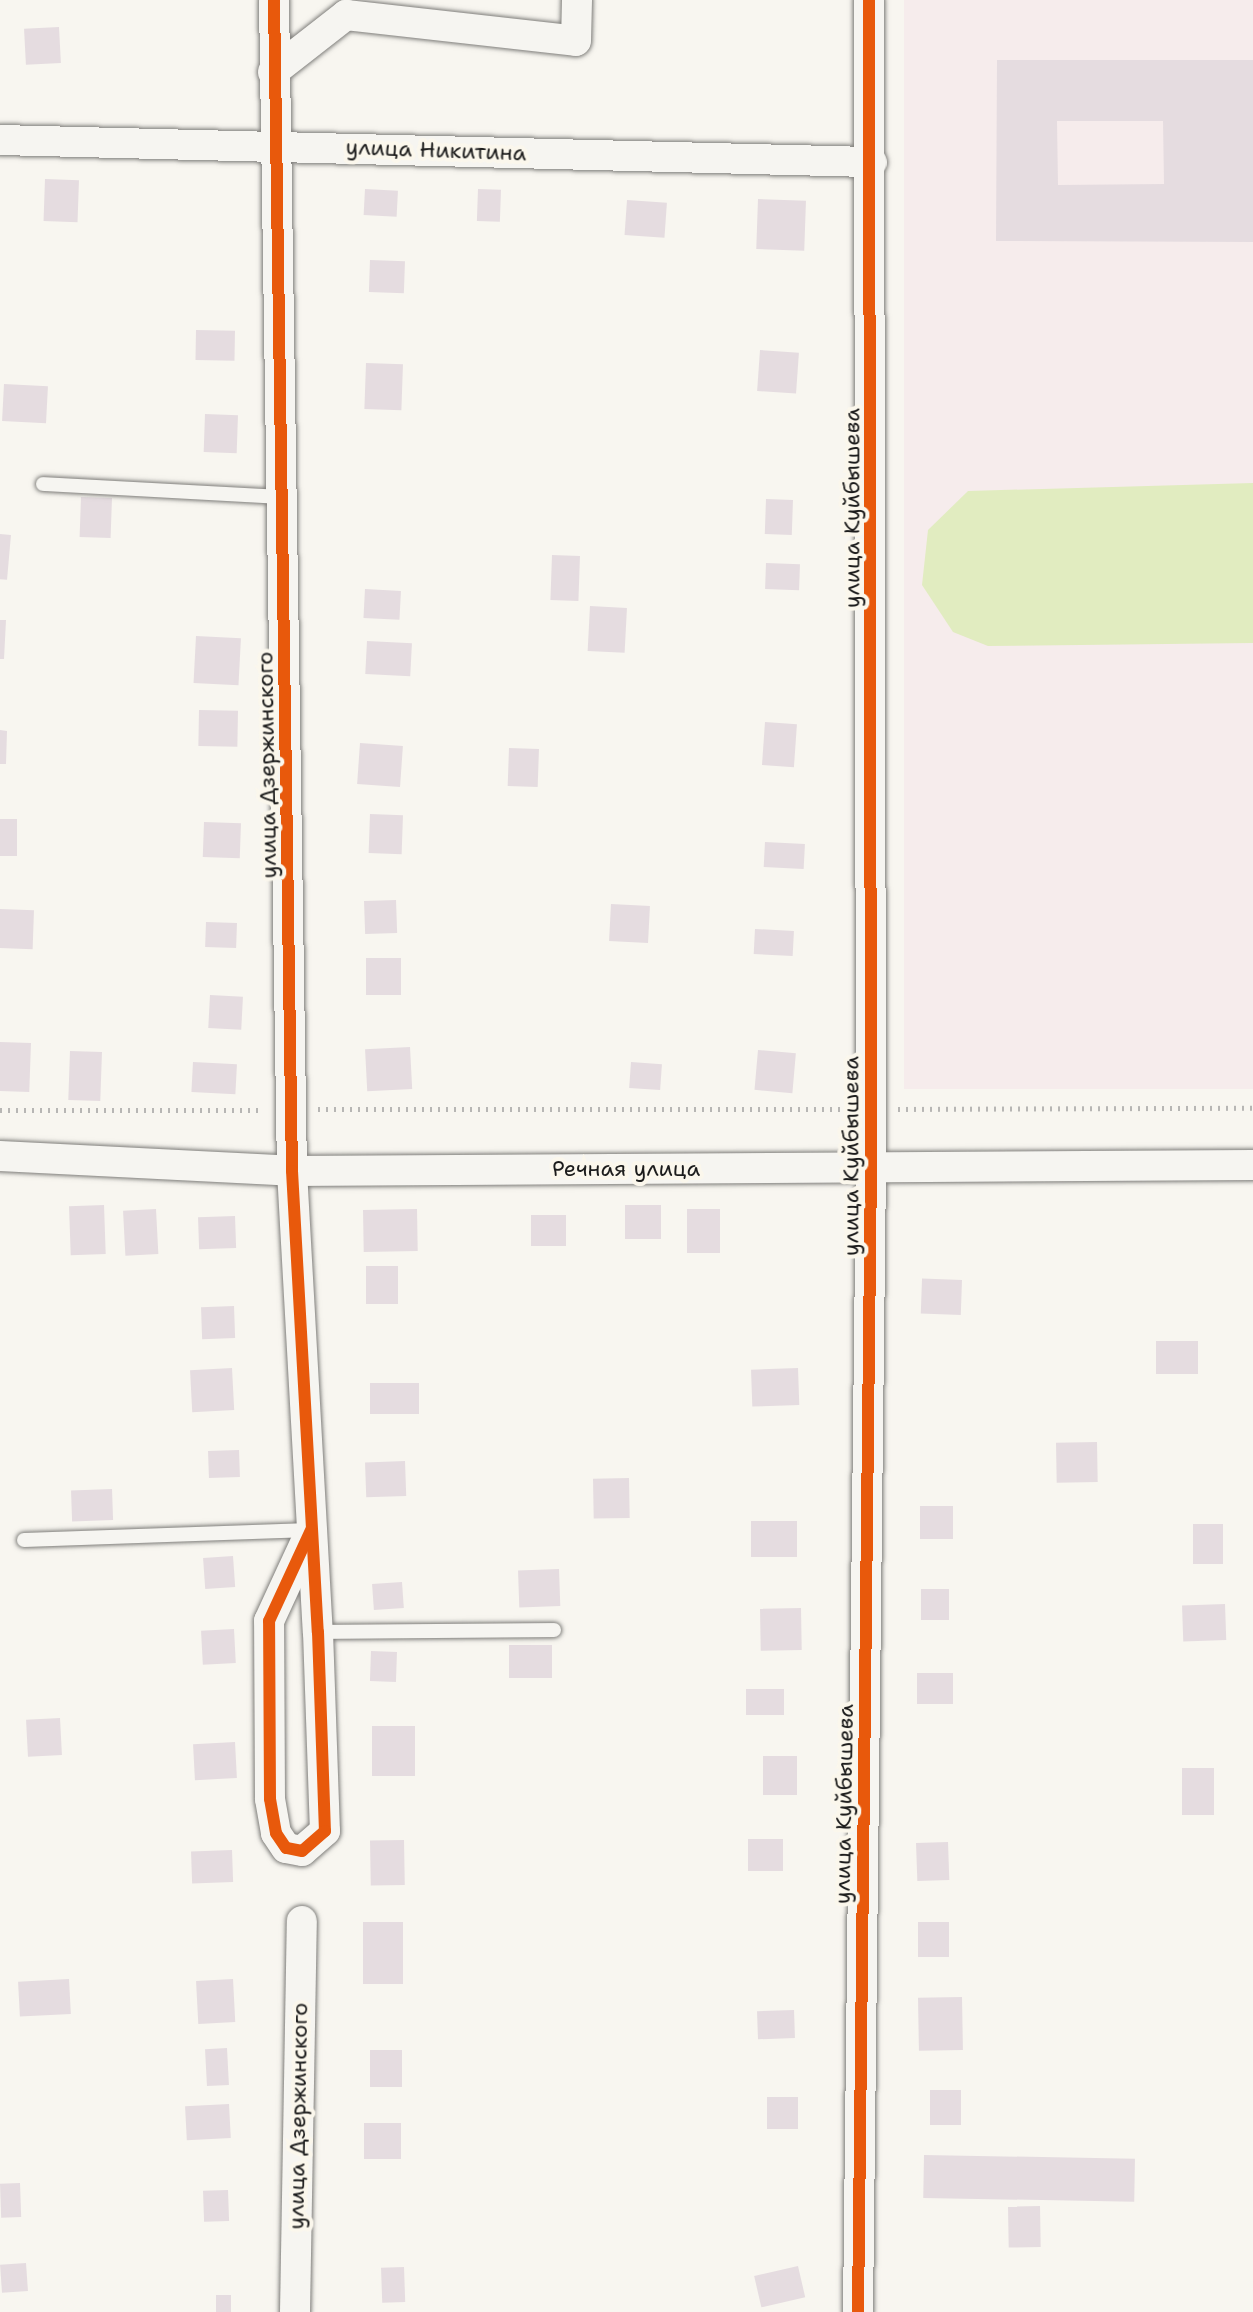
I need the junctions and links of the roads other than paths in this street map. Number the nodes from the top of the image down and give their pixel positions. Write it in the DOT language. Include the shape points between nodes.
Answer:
graph roads {
  1 [pos="274,0"];
  2 [pos="577,0"];
  3 [pos="869,0"];
  4 [pos="273,72"];
  5 [pos="0,140"];
  6 [pos="280,146"];
  7 [pos="872,162"];
  8 [pos="43,484"];
  9 [pos="284,497"];
  10 [pos="0,1156"];
  11 [pos="1253,1165"];
  12 [pos="871,1168"];
  13 [pos="292,1171"];
  14 [pos="311,1530"];
  15 [pos="24,1540"];
  16 [pos="554,1630"];
  17 [pos="318,1632"];
  18 [pos="302,1921"];
  19 [pos="295,2312"];
  20 [pos="858,2312"];
  1 -- 4 [label="street, улица Дзержинского"];
  2 -- 4 [label="street" via="576,41 346,15"];
  3 -- 7 [label="street, улица Куйбышева"];
  4 -- 6 [label="street, улица Дзержинского"];
  5 -- 6 [label="street, улица Никитина"];
  6 -- 7 [label="street, улица Никитина"];
  6 -- 9 [label="street, улица Дзержинского"];
  7 -- 12 [label="street, улица Куйбышева"];
  8 -- 9 [label="lane"];
  9 -- 13 [label="street, улица Дзержинского"];
  10 -- 13 [label="street, Речная улица"];
  11 -- 12 [label="street, Речная улица"];
  12 -- 13 [label="street, Речная улица"];
  12 -- 20 [label="street, улица Куйбышева"];
  13 -- 14 [label="street, улица Дзержинского"];
  14 -- 15 [label="lane"];
  14 -- 17 [label="street, улица Дзержинского"];
  14 -- 17 [label="street, улица Дзержинского" via="269,1621 270,1799 276,1833 286,1848 302,1851 325,1831"];
  16 -- 17 [label="lane"];
  18 -- 19 [label="street, улица Дзержинского"];
}
